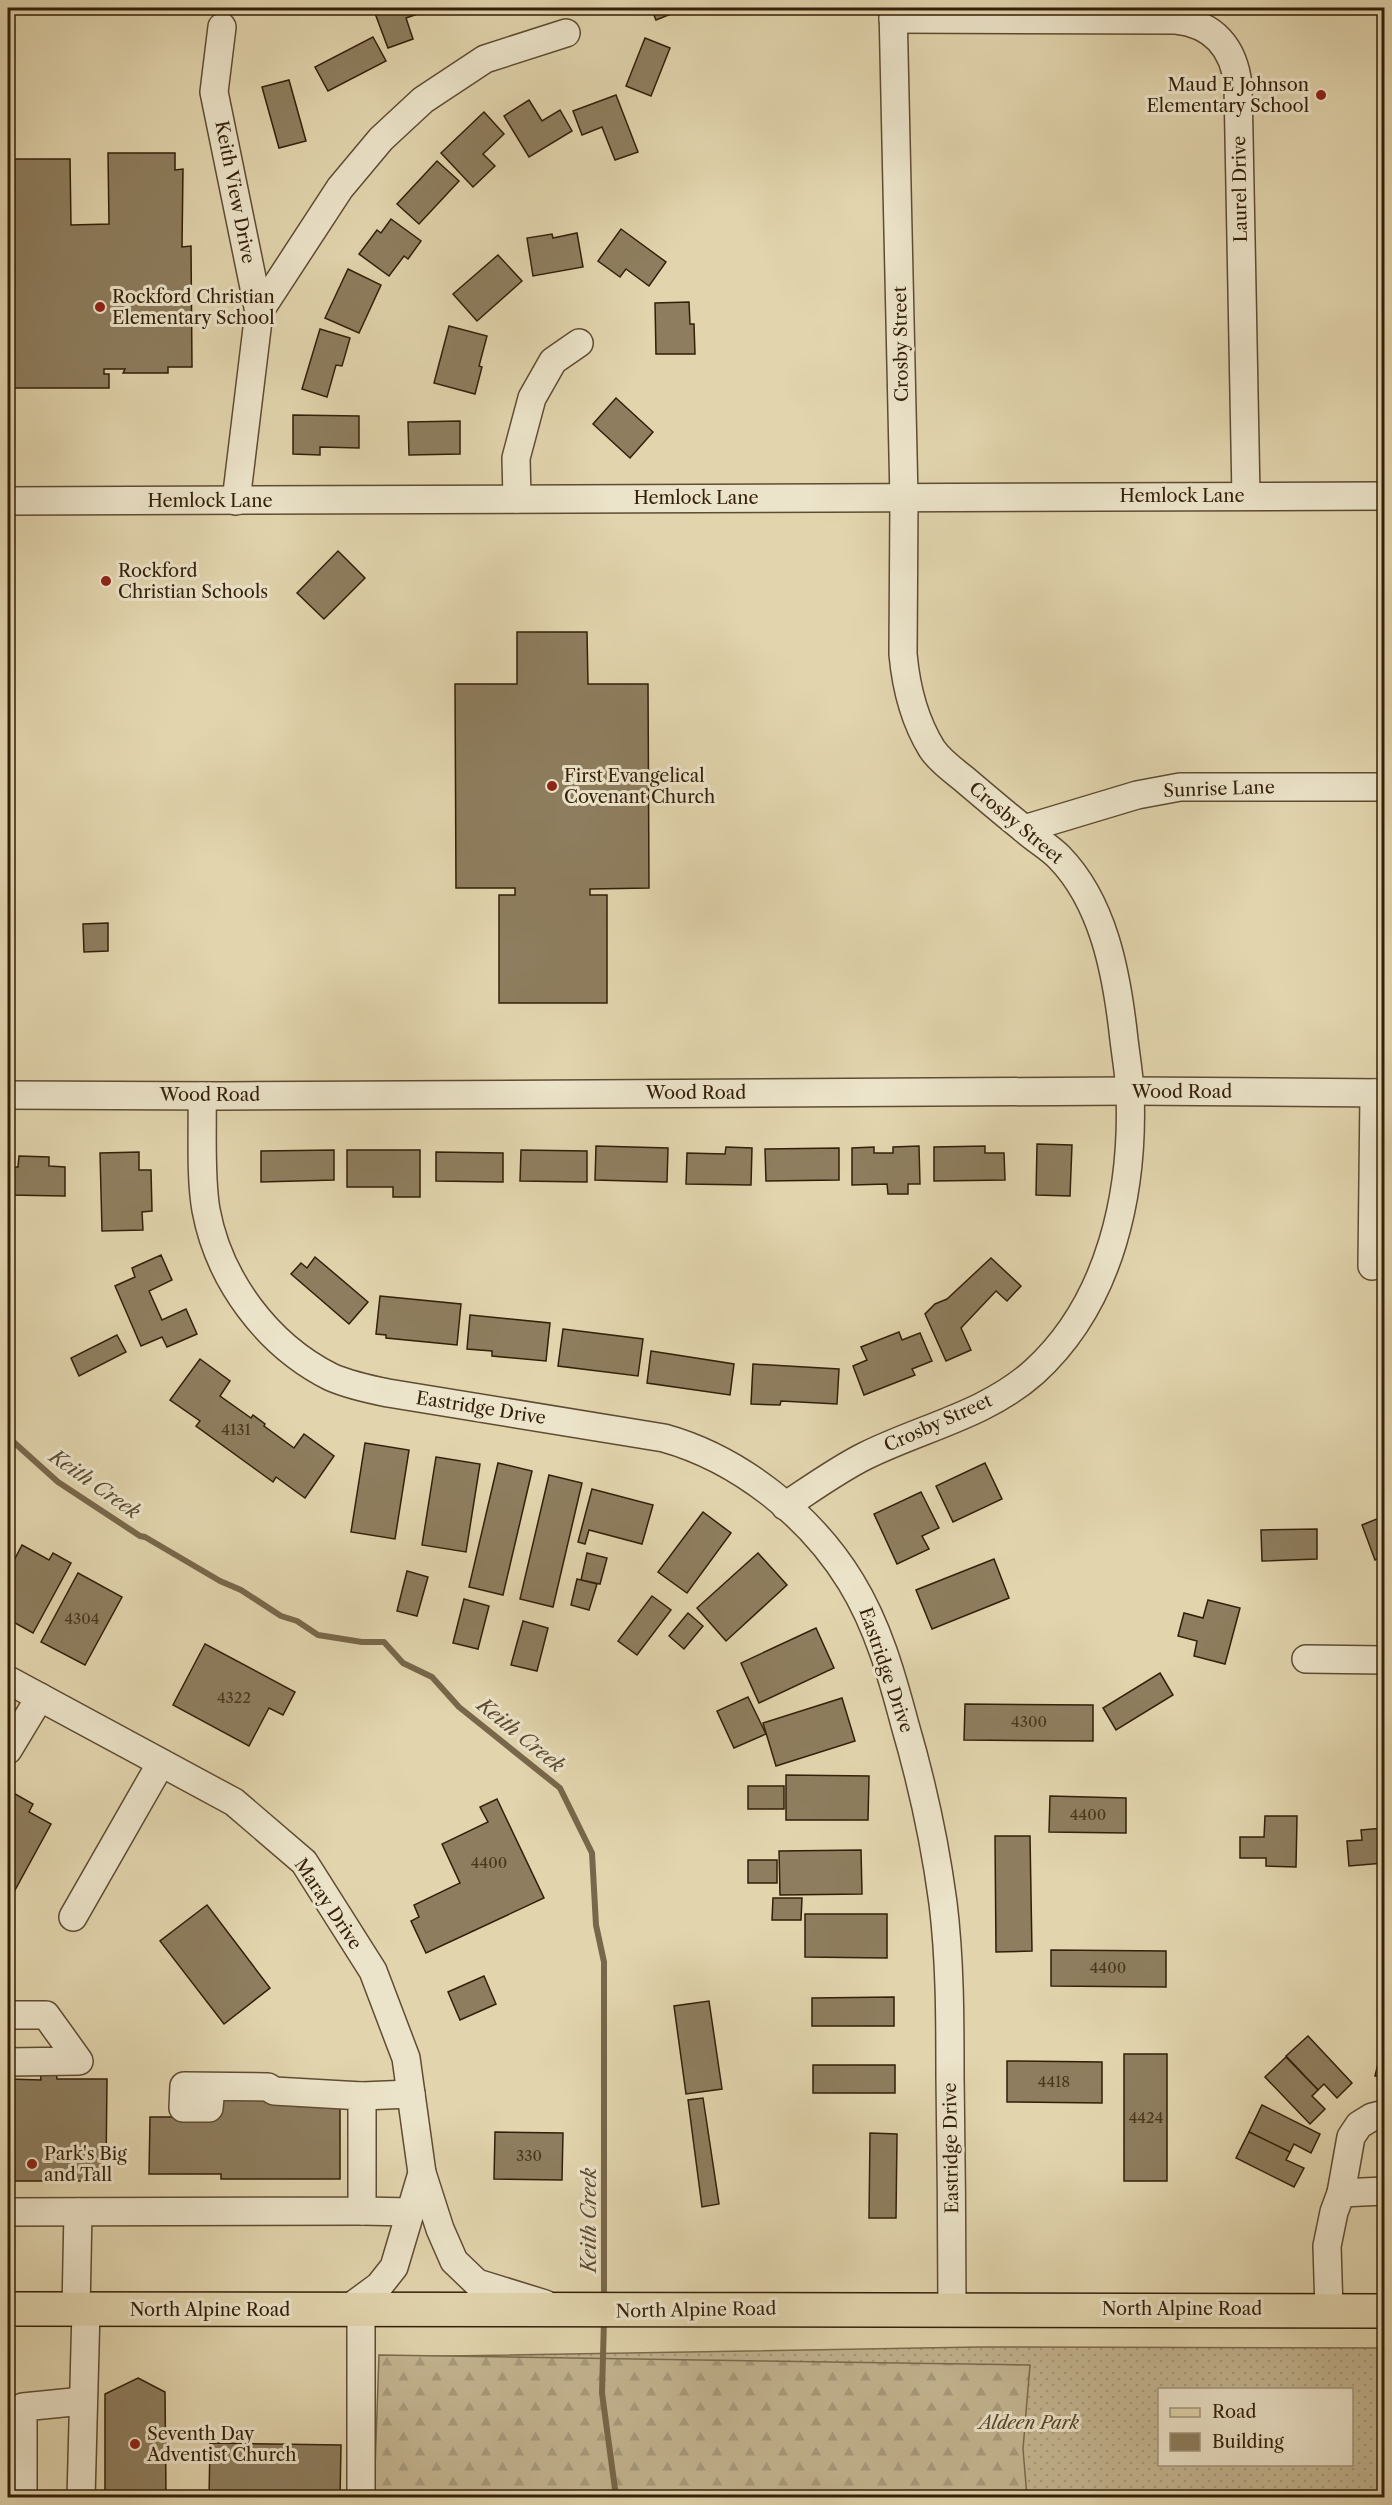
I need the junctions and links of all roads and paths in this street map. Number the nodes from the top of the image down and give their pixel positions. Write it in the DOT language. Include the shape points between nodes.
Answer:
graph roads {
  1 [pos="893,13"];
  2 [pos="222,27"];
  3 [pos="567,33"];
  4 [pos="260,312"];
  5 [pos="579,343"];
  6 [pos="1246,496"];
  7 [pos="1384,496"];
  8 [pos="517,499"];
  9 [pos="904,499"];
  10 [pos="8,501"];
  11 [pos="236,501"];
  12 [pos="1384,787"];
  13 [pos="1024,829"];
  14 [pos="1130,1091"];
  15 [pos="1379,1093"];
  16 [pos="8,1095"];
  17 [pos="202,1096"];
  18 [pos="1372,1266"];
  19 [pos="785,1506"];
  20 [pos="1306,1659"];
  21 [pos="1384,1660"];
  22 [pos="8,1680"];
  23 [pos="40,1697"];
  24 [pos="8,1750"];
  25 [pos="161,1763"];
  26 [pos="73,1917"];
  27 [pos="8,2015"];
  28 [pos="8,2062"];
  29 [pos="211,2087"];
  30 [pos="411,2094"];
  31 [pos="362,2096"];
  32 [pos="1384,2114"];
  33 [pos="422,2173"];
  34 [pos="1384,2191"];
  35 [pos="1341,2193"];
  36 [pos="362,2211"];
  37 [pos="8,2212"];
  38 [pos="78,2212"];
  39 [pos="411,2212"];
  40 [pos="952,2308"];
  41 [pos="8,2309"];
  42 [pos="81,2310"];
  43 [pos="1329,2310"];
  44 [pos="353,2311"];
  45 [pos="568,2311"];
  46 [pos="1384,2311"];
  47 [pos="83,2401"];
  48 [pos="23,2498"];
  49 [pos="81,2498"];
  50 [pos="361,2498"];
  1 -- 6 [label="street, Laurel Drive" via="1176,20 1208,28 1226,48 1238,85"];
  1 -- 9 [label="street, Crosby Street"];
  2 -- 4 [label="street, Keith View Drive" via="214,92"];
  3 -- 4 [label="street" via="484,59 423,100 381,139 340,188"];
  4 -- 11 [label="street, Keith View Drive"];
  5 -- 8 [label="street" via="553,361 532,398 516,459"];
  6 -- 7 [label="street, Hemlock Lane"];
  6 -- 9 [label="street, Hemlock Lane"];
  8 -- 9 [label="street, Hemlock Lane"];
  8 -- 11 [label="street, Hemlock Lane"];
  9 -- 13 [label="street, Crosby Street" via="903,654 909,696 933,751"];
  10 -- 11 [label="street, Hemlock Lane"];
  12 -- 13 [label="street, Sunrise Lane" via="1171,788"];
  13 -- 14 [label="street, Crosby Street" via="1069,869 1105,938 1119,995"];
  14 -- 15 [label="street, Wood Road"];
  14 -- 17 [label="street, Wood Road"];
  14 -- 19 [label="street, Crosby Street" via="1128,1158 1119,1217 1101,1276 1055,1352 1031,1374 982,1407 865,1456"];
  15 -- 18 [label="street"];
  16 -- 17 [label="street, Wood Road"];
  17 -- 19 [label="street, Eastridge Drive" via="206,1209 219,1252 245,1302 292,1353 332,1377 363,1388 685,1444 722,1460"];
  19 -- 40 [label="street, Eastridge Drive" via="833,1556 864,1606 888,1665 928,1814 943,1906 949,2001"];
  20 -- 21 [label="street"];
  22 -- 23 [label="street, Maray Drive"];
  23 -- 24 [label="street"];
  23 -- 25 [label="street, Maray Drive"];
  25 -- 26 [label="street"];
  25 -- 30 [label="street, Maray Drive" via="234,1803 304,1862 372,1971 406,2058"];
  27 -- 28 [label="street" via="46,2015 79,2061"];
  29 -- 31 [label="street" via="268,2087 274,2091"];
  30 -- 31 [label="street"];
  30 -- 33 [label="street, Maray Drive"];
  31 -- 36 [label="street"];
  32 -- 35 [label="street" via="1359,2125 1351,2137"];
  33 -- 39 [label="street"];
  33 -- 45 [label="street" via="454,2261 477,2283"];
  34 -- 35 [label="street"];
  35 -- 43 [label="street" via="1327,2246"];
  36 -- 38 [label="street"];
  36 -- 39 [label="street"];
  37 -- 38 [label="street"];
  38 -- 42 [label="street"];
  39 -- 44 [label="street" via="394,2267"];
  40 -- 43 [label="main road, North Alpine Road"];
  40 -- 45 [label="main road, North Alpine Road"];
  41 -- 42 [label="main road, North Alpine Road"];
  42 -- 44 [label="main road, North Alpine Road"];
  42 -- 47 [label="street"];
  43 -- 46 [label="main road, North Alpine Road"];
  44 -- 45 [label="main road, North Alpine Road"];
  44 -- 50 [label="street"];
  47 -- 48 [label="street" via="23,2407"];
  47 -- 49 [label="street"];
}
